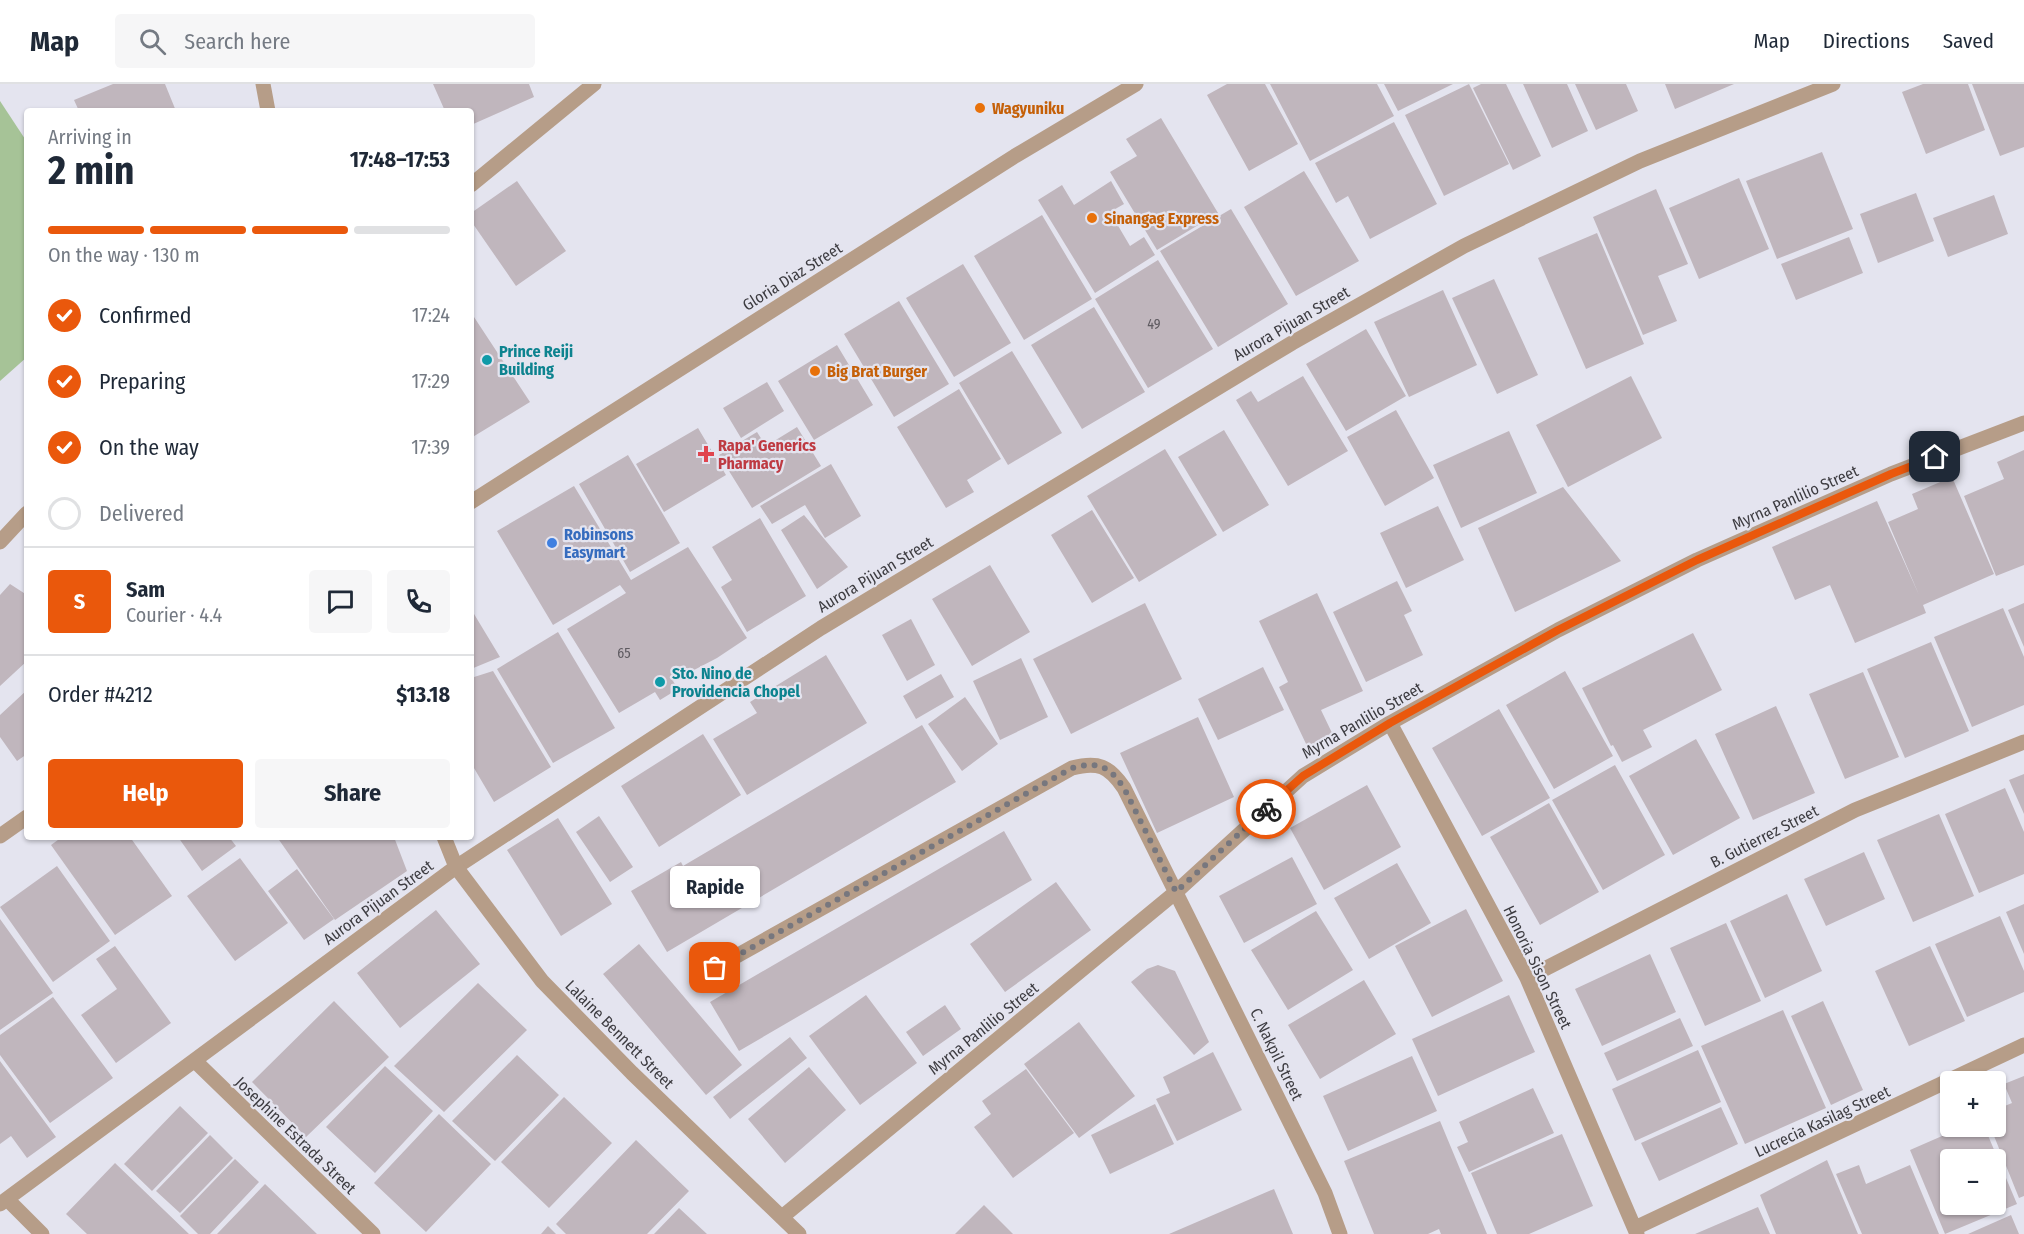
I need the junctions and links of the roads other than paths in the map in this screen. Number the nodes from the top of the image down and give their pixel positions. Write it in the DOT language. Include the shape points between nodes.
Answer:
graph roads {
  1 [pos="262,84"];
  2 [pos="1136,84"];
  3 [pos="1833,84"];
  4 [pos="586,87"];
  5 [pos="1814,87"];
  6 [pos="267,108"];
  7 [pos="474,182"];
  8 [pos="2024,423"];
  9 [pos="474,500"];
  10 [pos="24,516"];
  11 [pos="0,542"];
  12 [pos="1390,723"];
  13 [pos="2024,742"];
  14 [pos="24,819"];
  15 [pos="0,836"];
  16 [pos="445,840"];
  17 [pos="456,867"];
  18 [pos="1176,892"];
  19 [pos="715,968"];
  20 [pos="1527,978"];
  21 [pos="2024,1045"];
  22 [pos="195,1061"];
  23 [pos="3,1202"];
  24 [pos="782,1217"];
  25 [pos="1636,1231"];
  26 [pos="42,1234"];
  27 [pos="373,1234"];
  28 [pos="799,1234"];
  29 [pos="1340,1234"];
  1 -- 6 [label="street"];
  2 -- 9 [label="street, Gloria Diaz Street" via="1015,156"];
  3 -- 5 [label="street, Aurora Pijuan Street"];
  4 -- 7 [label="street"];
  5 -- 17 [label="street, Aurora Pijuan Street" via="1640,161 1464,246 1292,343 821,628"];
  8 -- 12 [label="street, Myrna Panlilio Street" via="1891,474 1697,560 1558,630"];
  10 -- 11 [label="street"];
  12 -- 18 [label="street, Myrna Panlilio Street" via="1303,776"];
  12 -- 20 [label="street, Honoria Sison Street"];
  13 -- 20 [label="street, B. Gutierrez Street" via="1855,810"];
  14 -- 15 [label="street"];
  16 -- 17 [label="street, Lalaine Bennett Street"];
  17 -- 22 [label="street, Aurora Pijuan Street"];
  17 -- 24 [label="street, Lalaine Bennett Street" via="542,981"];
  18 -- 19 [label="street, C. Nakpil Street" via="1124,788 1101,765 1086,764 1072,768"];
  18 -- 24 [label="street, Myrna Panlilio Street"];
  18 -- 29 [label="street, C. Nakpil Street" via="1325,1193"];
  20 -- 25 [label="street, Honoria Sison Street"];
  21 -- 25 [label="street, Lucrecia Kasilag Street"];
  22 -- 23 [label="street, Aurora Pijuan Street"];
  22 -- 27 [label="street, Josephine Estrada Street"];
  23 -- 26 [label="street"];
  24 -- 28 [label="street, Lalaine Bennett Street"];
}
